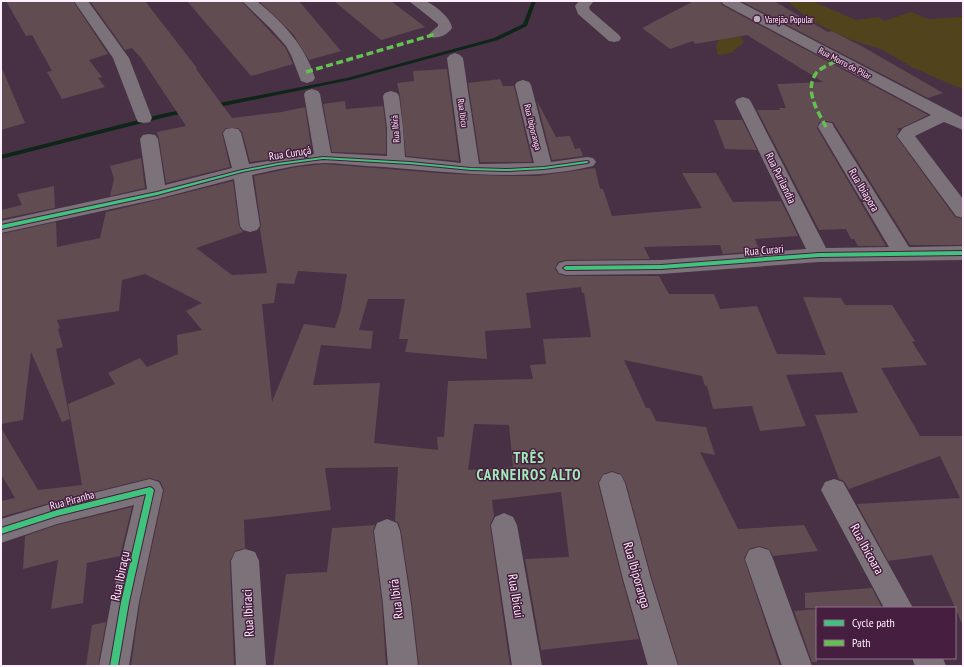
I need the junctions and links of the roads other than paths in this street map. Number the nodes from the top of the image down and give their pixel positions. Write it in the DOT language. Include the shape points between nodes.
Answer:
graph roads {
  1 [pos="81,1"];
  2 [pos="249,1"];
  3 [pos="416,1"];
  4 [pos="586,1"];
  5 [pos="728,1"];
  6 [pos="436,34"];
  7 [pos="614,38"];
  8 [pos="455,58"];
  9 [pos="523,85"];
  10 [pos="392,96"];
  11 [pos="743,102"];
  12 [pos="944,115"];
  13 [pos="144,118"];
  14 [pos="963,125"];
  15 [pos="826,127"];
  16 [pos="232,133"];
  17 [pos="149,139"];
  18 [pos="323,158"];
  19 [pos="396,162"];
  20 [pos="587,162"];
  21 [pos="544,168"];
  22 [pos="470,169"];
  23 [pos="242,171"];
  24 [pos="157,192"];
  25 [pos="963,212"];
  26 [pos="250,226"];
  27 [pos="1,227"];
  28 [pos="902,252"];
  29 [pos="963,253"];
  30 [pos="819,255"];
  31 [pos="566,268"];
  32 [pos="612,483"];
  33 [pos="150,490"];
  34 [pos="834,490"];
  35 [pos="504,525"];
  36 [pos="387,531"];
  37 [pos="1,532"];
  38 [pos="759,559"];
  39 [pos="245,560"];
  40 [pos="898,607"];
  41 [pos="114,666"];
  42 [pos="251,666"];
  43 [pos="403,666"];
  44 [pos="527,666"];
  45 [pos="663,666"];
  46 [pos="797,666"];
  1 -- 13 [label="street" via="121,58"];
  2 -- 18 [label="street" via="283,34 299,54 309,86"];
  3 -- 6 [label="street" via="446,24 445,28"];
  4 -- 7 [label="street" via="582,6 583,11"];
  5 -- 12 [label="street, Rua Morro do Pilar"];
  8 -- 22 [label="street, Rua Ibicu"];
  9 -- 21 [label="street, Rua Ibiporanga"];
  10 -- 19 [label="street, Rua Ibirá"];
  11 -- 30 [label="street, Rua Purilandia"];
  12 -- 14 [label="street, Rua Morro do Pilar"];
  12 -- 25 [label="street" via="909,132 906,136"];
  15 -- 28 [label="street, Rua Ibiapora"];
  16 -- 23 [label="street"];
  17 -- 24 [label="street"];
  18 -- 19 [label="street, Rua Curuçá"];
  18 -- 23 [label="street, Rua Curuçá"];
  19 -- 22 [label="street, Rua Curuçá"];
  20 -- 21 [label="street, Rua Curuçá"];
  21 -- 22 [label="street, Rua Curuçá"];
  23 -- 24 [label="street, Rua Curuçá"];
  23 -- 26 [label="street"];
  24 -- 27 [label="street, Rua Curuçá"];
  28 -- 29 [label="street, Rua Curari"];
  28 -- 30 [label="street, Rua Curari"];
  30 -- 31 [label="street, Rua Curari" via="661,267"];
  32 -- 45 [label="street, Rua Ibiporanga"];
  33 -- 37 [label="street, Rua Piranha" via="57,513"];
  33 -- 41 [label="street, Rua Ibiraçu" via="125,602"];
  34 -- 40 [label="street, Rua Ibicoara"];
  35 -- 44 [label="street, Rua Ibicui"];
  36 -- 43 [label="street, Rua Ibirá"];
  38 -- 46 [label="street"];
  39 -- 42 [label="street, Rua Ibiraci"];
}
